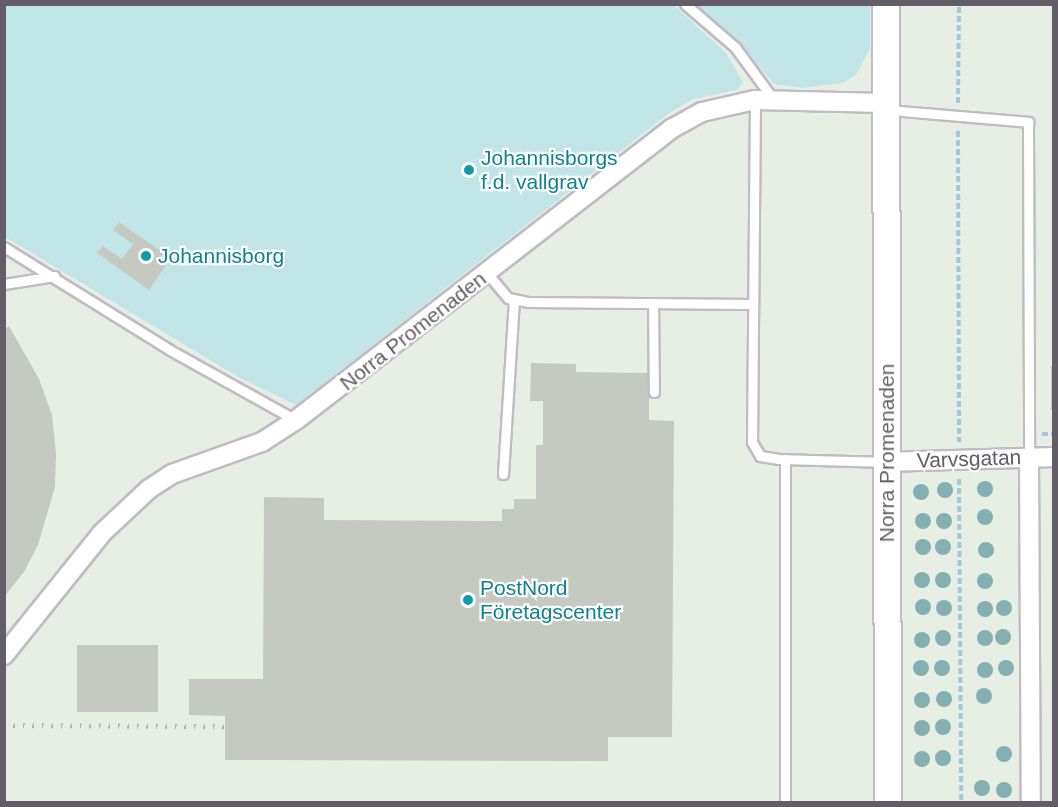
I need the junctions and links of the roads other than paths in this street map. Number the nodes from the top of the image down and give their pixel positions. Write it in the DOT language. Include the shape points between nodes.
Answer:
graph roads {
  1 [pos="685,4"];
  2 [pos="886,4"];
  3 [pos="764,99"];
  4 [pos="886,106"];
  5 [pos="4,247"];
  6 [pos="487,273"];
  7 [pos="54,276"];
  8 [pos="4,284"];
  9 [pos="514,299"];
  10 [pos="653,303"];
  11 [pos="753,304"];
  12 [pos="654,392"];
  13 [pos="296,420"];
  14 [pos="1053,456"];
  15 [pos="1029,457"];
  16 [pos="785,459"];
  17 [pos="885,462"];
  18 [pos="503,474"];
  19 [pos="4,655"];
  20 [pos="785,802"];
  21 [pos="888,802"];
  22 [pos="1031,802"];
  1 -- 3 [label="lane" via="735,47"];
  2 -- 4 [label="street, Norra Promenaden"];
  3 -- 4 [label="street, Norra Promenaden"];
  3 -- 6 [label="street, Norra Promenaden" via="711,109 671,129"];
  3 -- 11 [label="lane"];
  4 -- 15 [label="lane" via="1028,122"];
  4 -- 17 [label="street, Norra Promenaden"];
  5 -- 7 [label="lane"];
  6 -- 9 [label="lane"];
  6 -- 13 [label="street, Norra Promenaden"];
  7 -- 8 [label="lane"];
  7 -- 13 [label="lane" via="170,350"];
  9 -- 10 [label="lane"];
  9 -- 18 [label="lane"];
  10 -- 11 [label="lane"];
  10 -- 12 [label="lane"];
  11 -- 16 [label="lane" via="752,442 760,456"];
  13 -- 19 [label="street, Norra Promenaden" via="262,442 172,474 124,509"];
  14 -- 15 [label="street, Varvsgatan"];
  15 -- 17 [label="street, Varvsgatan"];
  15 -- 22 [label="street"];
  16 -- 17 [label="lane"];
  16 -- 20 [label="lane"];
  17 -- 21 [label="street, Norra Promenaden"];
}
